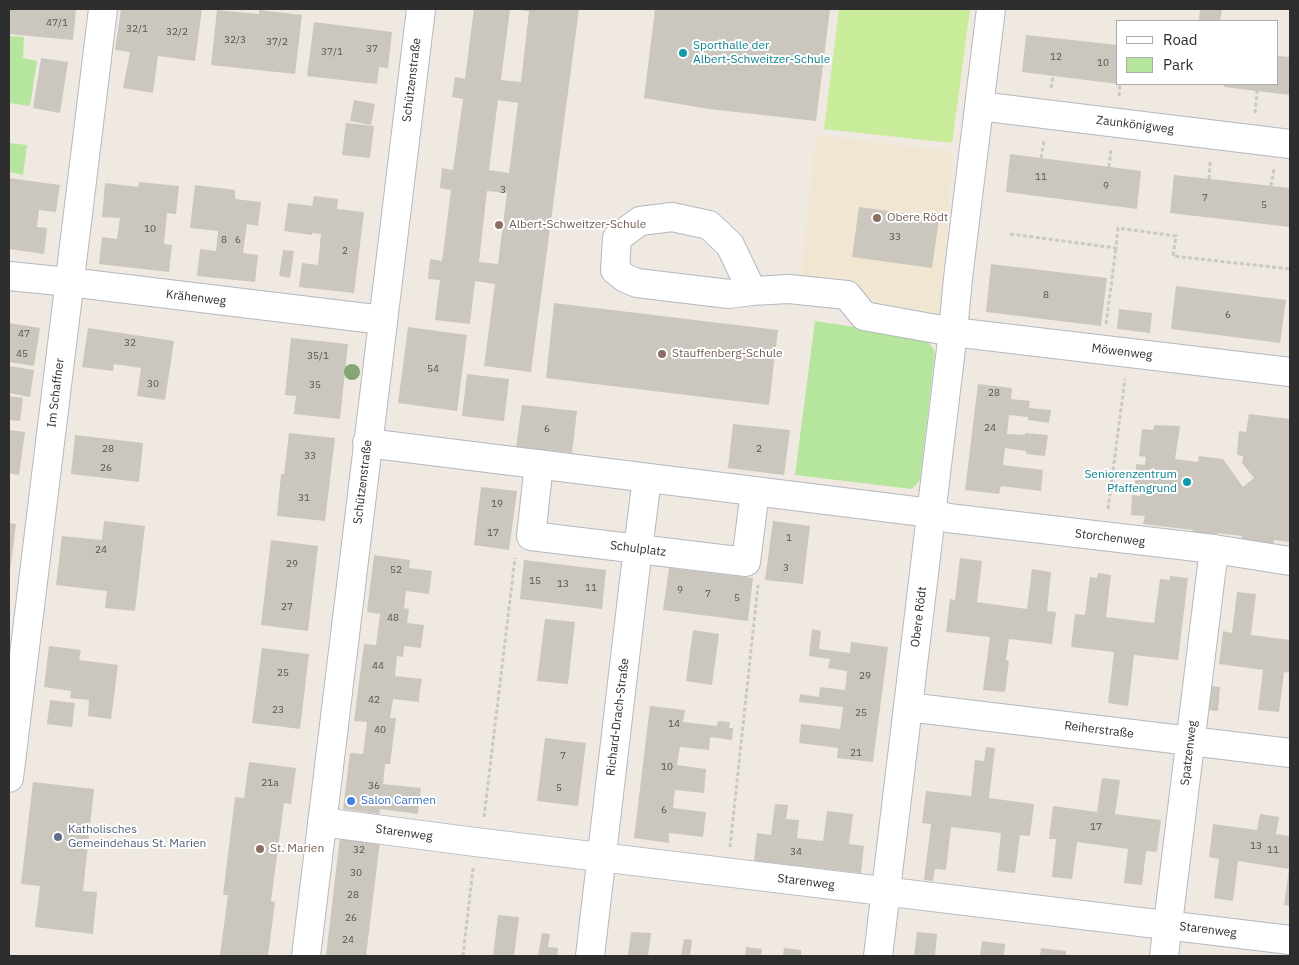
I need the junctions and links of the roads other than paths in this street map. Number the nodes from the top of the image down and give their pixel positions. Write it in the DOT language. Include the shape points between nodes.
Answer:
graph roads {
  1 [pos="103,9"];
  2 [pos="421,9"];
  3 [pos="991,9"];
  4 [pos="979,106"];
  5 [pos="1290,144"];
  6 [pos="9,276"];
  7 [pos="69,282"];
  8 [pos="752,291"];
  9 [pos="383,320"];
  10 [pos="953,332"];
  11 [pos="1290,372"];
  12 [pos="367,443"];
  13 [pos="539,464"];
  14 [pos="648,478"];
  15 [pos="755,491"];
  16 [pos="931,513"];
  17 [pos="638,549"];
  18 [pos="1214,549"];
  19 [pos="1290,561"];
  20 [pos="908,707"];
  21 [pos="1190,741"];
  22 [pos="1290,753"];
  23 [pos="9,778"];
  24 [pos="322,822"];
  25 [pos="602,858"];
  26 [pos="885,892"];
  27 [pos="1168,925"];
  28 [pos="1290,940"];
  29 [pos="306,956"];
  30 [pos="590,956"];
  31 [pos="878,956"];
  32 [pos="1164,956"];
  1 -- 7 [label="street, Im Schaffner"];
  2 -- 9 [label="street, Schützenstraße"];
  3 -- 4 [label="street, Obere Rödt"];
  4 -- 5 [label="street, Zaunkönigweg"];
  4 -- 10 [label="street, Obere Rödt"];
  6 -- 7 [label="street, Krähenweg"];
  7 -- 9 [label="street, Krähenweg"];
  7 -- 23 [label="street, Im Schaffner"];
  8 -- 8 [label="street, Möwenweg" via="729,294 637,283 615,270 617,238 640,221 672,218 709,226 730,246"];
  8 -- 10 [label="street, Möwenweg" via="789,289 847,295 864,316"];
  9 -- 12 [label="street, Schützenstraße"];
  10 -- 11 [label="street, Möwenweg"];
  10 -- 16 [label="street, Obere Rödt"];
  12 -- 13 [label="street"];
  12 -- 24 [label="street, Schützenstraße"];
  13 -- 14 [label="street"];
  13 -- 17 [label="street, Schulplatz" via="531,536"];
  14 -- 15 [label="street"];
  14 -- 17 [label="street, Richard-Drach-Straße"];
  15 -- 16 [label="street"];
  15 -- 17 [label="street, Schulplatz" via="746,562"];
  16 -- 18 [label="street, Storchenweg" via="948,518"];
  16 -- 20 [label="street, Obere Rödt"];
  17 -- 25 [label="street, Richard-Drach-Straße"];
  18 -- 19 [label="street, Storchenweg"];
  18 -- 21 [label="street, Spatzenweg"];
  20 -- 21 [label="street, Reiherstraße"];
  20 -- 26 [label="street, Obere Rödt"];
  21 -- 22 [label="street, Reiherstraße"];
  21 -- 27 [label="street, Spatzenweg"];
  24 -- 25 [label="street, Starenweg"];
  24 -- 29 [label="street, Schützenstraße"];
  25 -- 26 [label="street, Starenweg"];
  25 -- 30 [label="street, Richard-Drach-Straße"];
  26 -- 27 [label="street, Starenweg"];
  26 -- 31 [label="street, Obere Rödt"];
  27 -- 28 [label="street, Starenweg"];
  27 -- 32 [label="street, Spatzenweg"];
}
